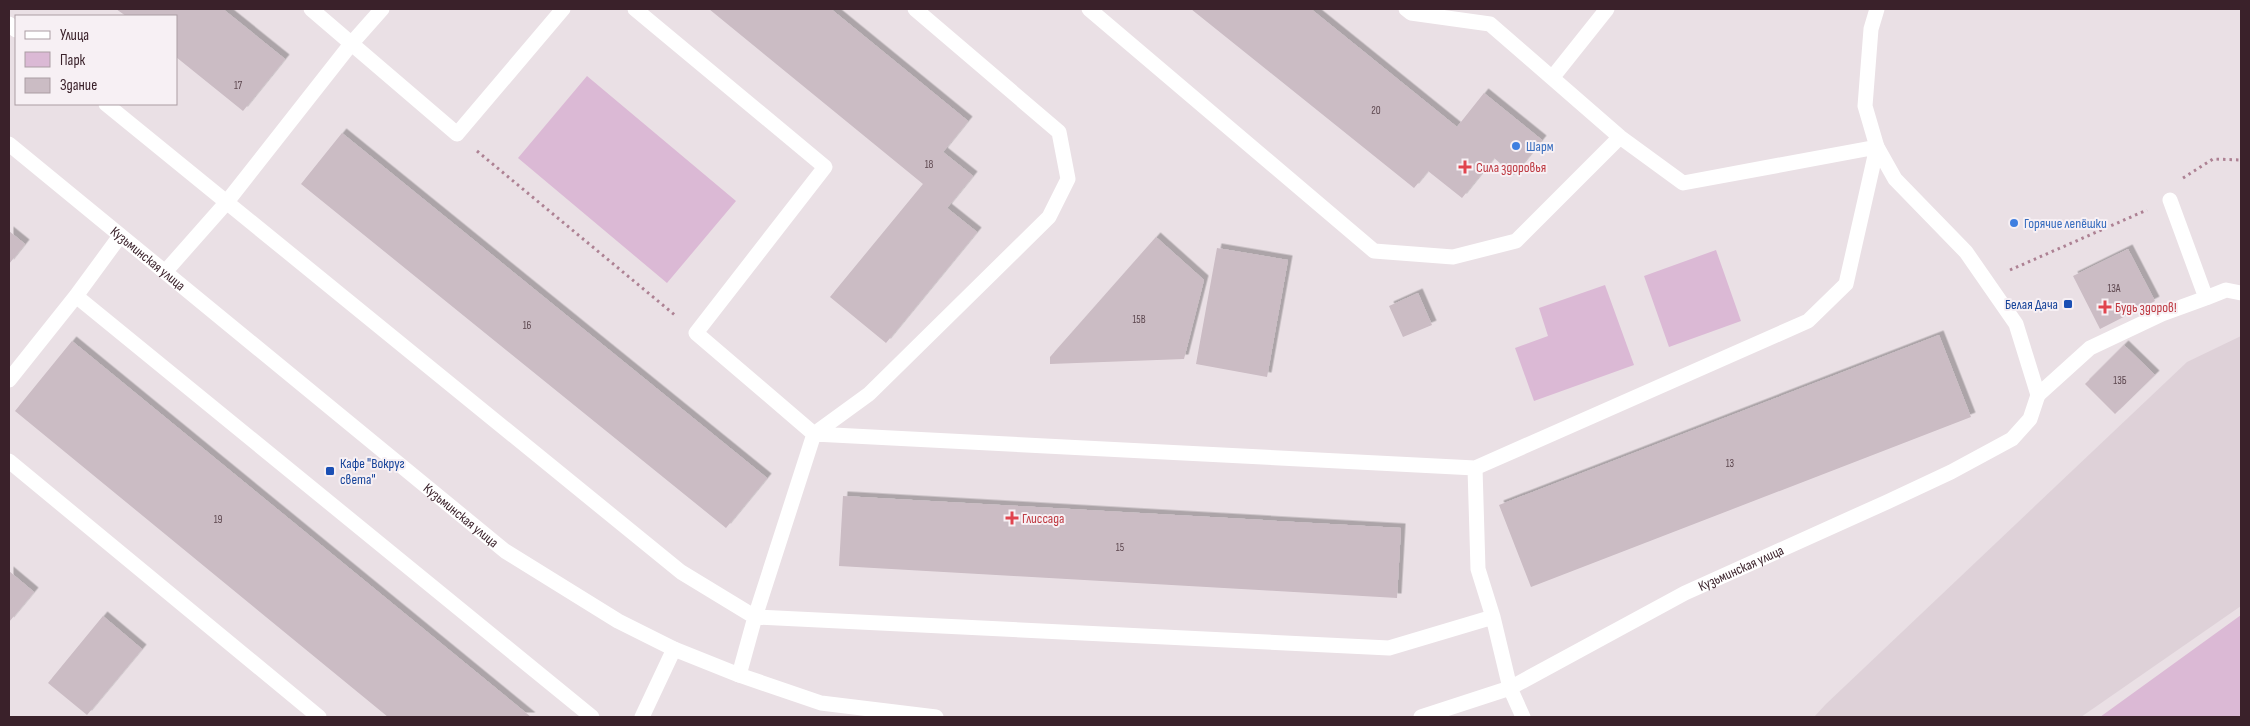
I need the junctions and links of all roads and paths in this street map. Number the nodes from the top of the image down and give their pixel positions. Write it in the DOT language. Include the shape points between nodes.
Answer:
graph roads {
  1 [pos="311,9"];
  2 [pos="382,9"];
  3 [pos="563,9"];
  4 [pos="635,9"];
  5 [pos="915,9"];
  6 [pos="1089,9"];
  7 [pos="1406,9"];
  8 [pos="1607,9"];
  9 [pos="1877,9"];
  10 [pos="351,44"];
  11 [pos="1552,78"];
  12 [pos="107,105"];
  13 [pos="457,134"];
  14 [pos="1620,137"];
  15 [pos="9,144"];
  16 [pos="1878,147"];
  17 [pos="2241,160"];
  18 [pos="2170,200"];
  19 [pos="226,203"];
  20 [pos="120,236"];
  21 [pos="165,272"];
  22 [pos="1986,280"];
  23 [pos="2241,292"];
  24 [pos="76,296"];
  25 [pos="2206,298"];
  26 [pos="696,333"];
  27 [pos="9,380"];
  28 [pos="2038,394"];
  29 [pos="814,434"];
  30 [pos="9,461"];
  31 [pos="1475,468"];
  32 [pos="755,617"];
  33 [pos="1493,617"];
  34 [pos="674,649"];
  35 [pos="739,675"];
  36 [pos="1510,688"];
  37 [pos="319,717"];
  38 [pos="592,717"];
  39 [pos="642,717"];
  40 [pos="936,717"];
  41 [pos="1421,717"];
  42 [pos="1523,717"];
  1 -- 10 [label="street"];
  2 -- 10 [label="street"];
  3 -- 13 [label="street"];
  4 -- 26 [label="street" via="825,167"];
  5 -- 29 [label="street" via="1059,132 1068,179 1049,217 869,394"];
  6 -- 14 [label="street" via="1374,251 1453,257 1516,241"];
  7 -- 11 [label="street" via="1411,13 1490,24"];
  8 -- 11 [label="street"];
  9 -- 16 [label="street" via="1871,29 1865,106"];
  10 -- 13 [label="street"];
  10 -- 19 [label="street"];
  11 -- 14 [label="street"];
  12 -- 19 [label="street"];
  13 -- 26 [label="path"];
  14 -- 16 [label="street" via="1683,183"];
  15 -- 20 [label="street, Кузьминская улица"];
  16 -- 22 [label="street" via="1895,178 1966,252"];
  16 -- 31 [label="street" via="1846,284 1808,321"];
  17 -- 18 [label="path" via="2213,159 2184,176"];
  18 -- 22 [label="path"];
  18 -- 25 [label="street"];
  19 -- 21 [label="street"];
  19 -- 32 [label="street" via="681,572"];
  20 -- 21 [label="street, Кузьминская улица"];
  20 -- 24 [label="street"];
  21 -- 34 [label="street, Кузьминская улица" via="506,551 618,621"];
  22 -- 28 [label="street" via="2016,324"];
  23 -- 25 [label="street" via="2226,290"];
  24 -- 27 [label="street"];
  24 -- 38 [label="street"];
  25 -- 28 [label="street" via="2162,314 2090,348"];
  26 -- 29 [label="street"];
  28 -- 36 [label="street, Кузьминская улица" via="2030,418 2012,439 1887,502 1685,593"];
  29 -- 31 [label="street"];
  29 -- 32 [label="street"];
  30 -- 37 [label="street"];
  31 -- 33 [label="street" via="1478,569"];
  32 -- 33 [label="street" via="1389,648"];
  32 -- 35 [label="street"];
  33 -- 36 [label="street"];
  34 -- 35 [label="street, Кузьминская улица"];
  34 -- 39 [label="street"];
  35 -- 40 [label="street, Кузьминская улица" via="821,703"];
  36 -- 41 [label="street, Кузьминская улица"];
  36 -- 42 [label="street"];
}
